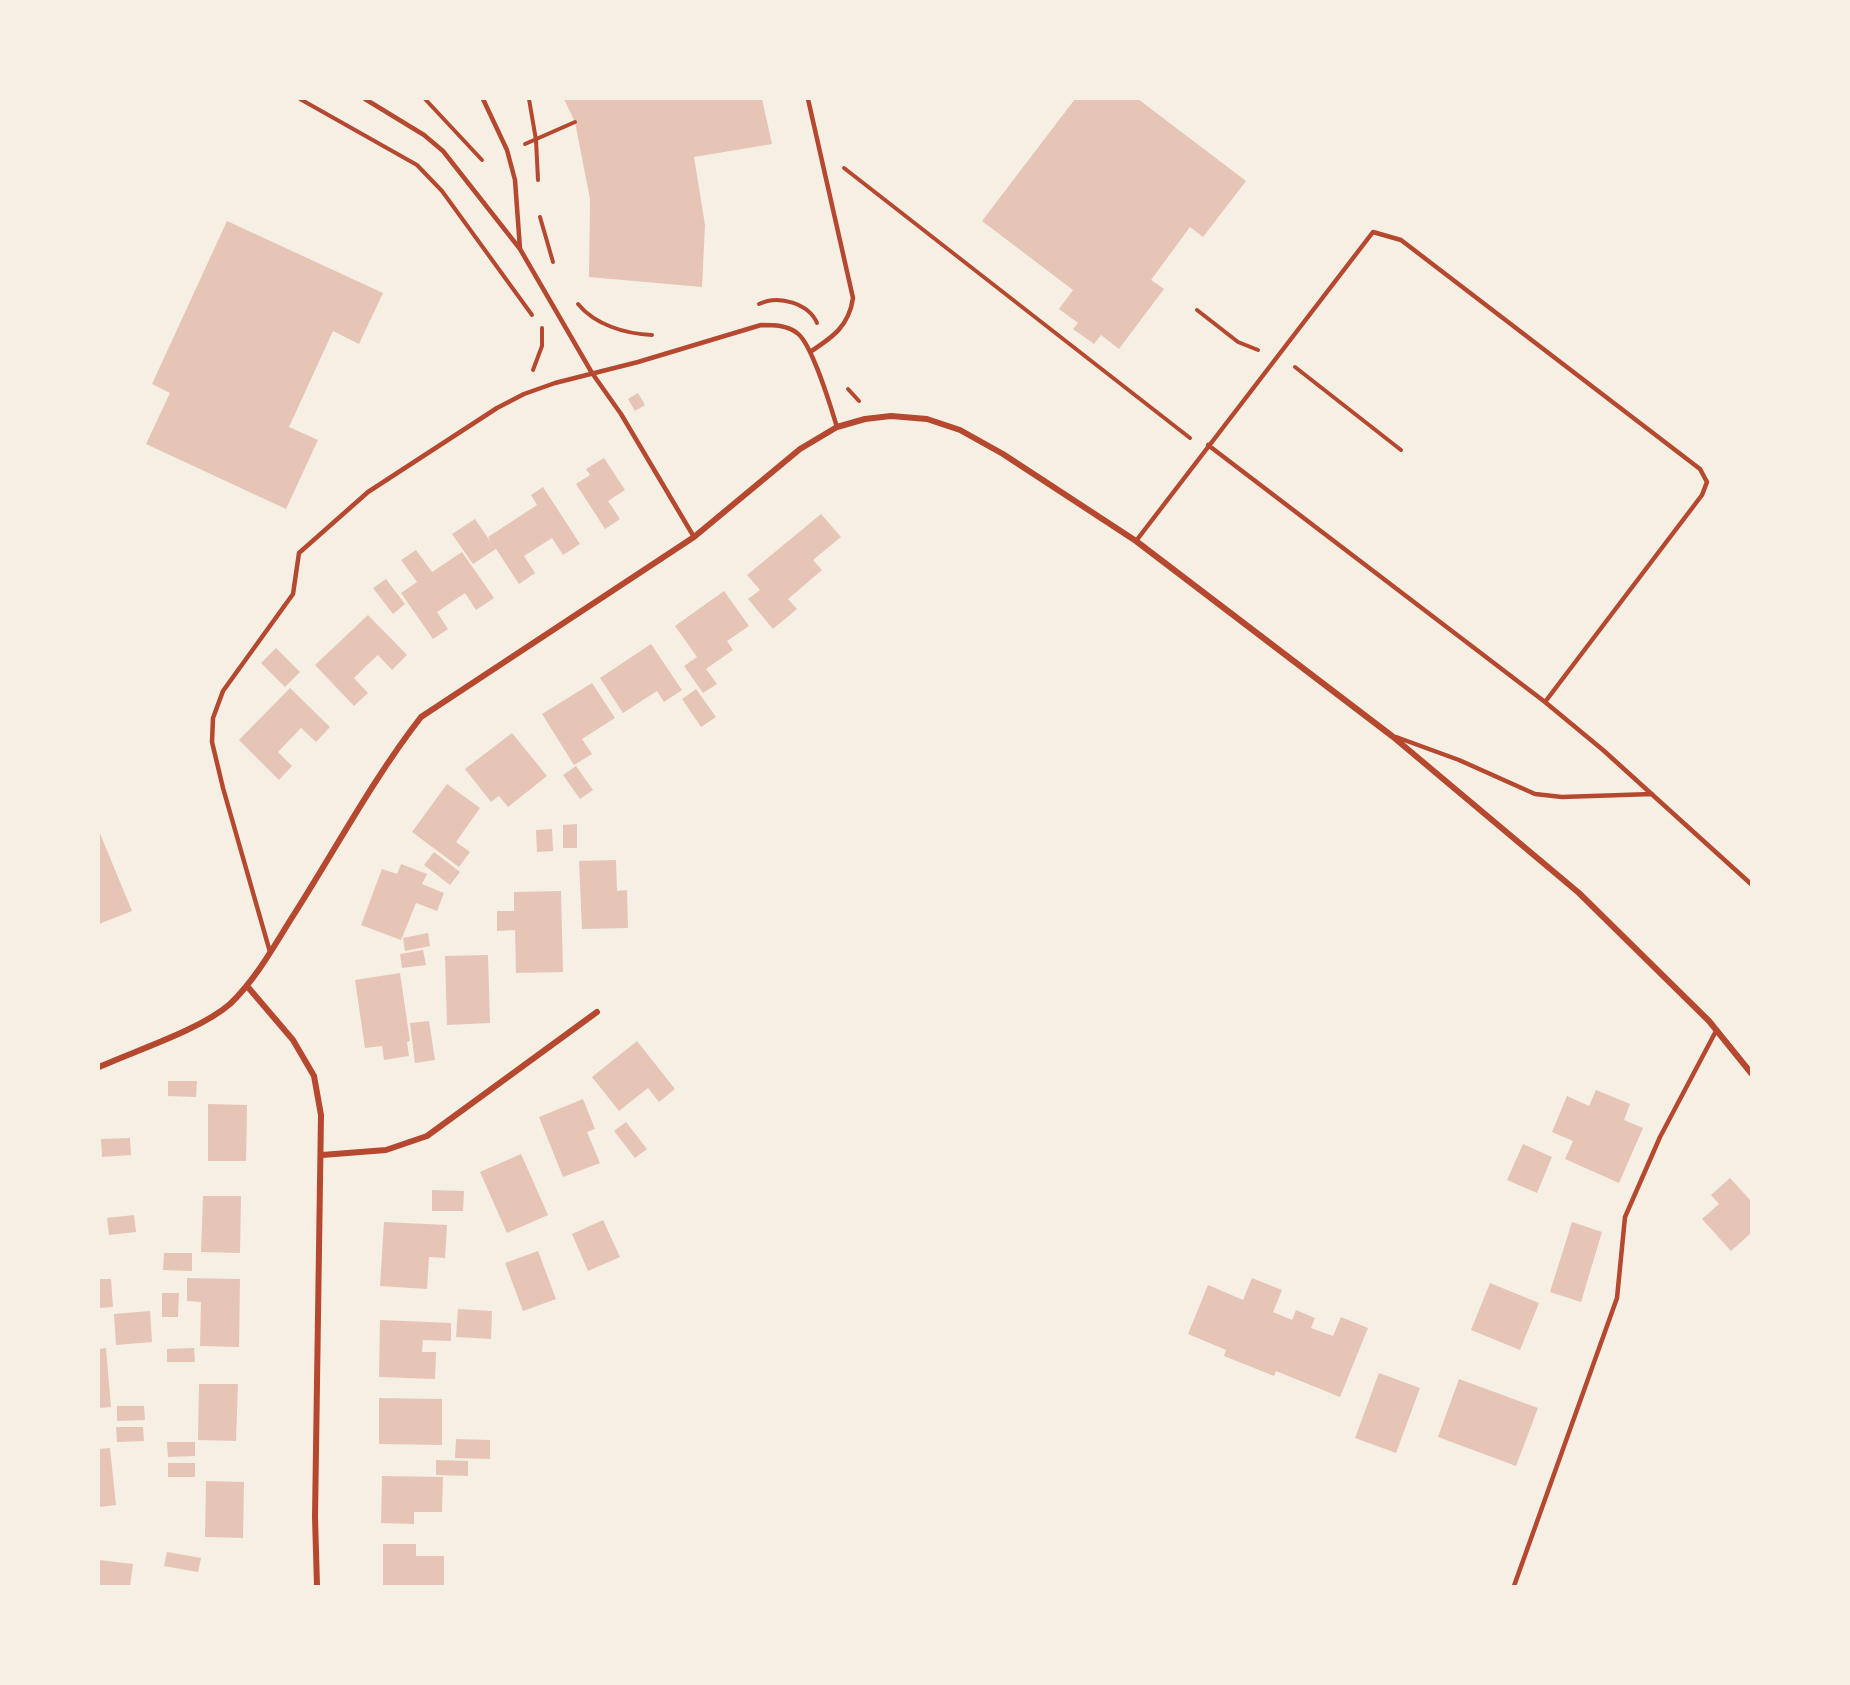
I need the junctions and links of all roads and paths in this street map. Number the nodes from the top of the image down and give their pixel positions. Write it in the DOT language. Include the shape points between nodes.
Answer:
graph roads {
  1 [pos="300,99"];
  2 [pos="365,99"];
  3 [pos="425,99"];
  4 [pos="483,99"];
  5 [pos="529,99"];
  6 [pos="808,99"];
  7 [pos="821,156"];
  8 [pos="482,160"];
  9 [pos="538,187"];
  10 [pos="538,208"];
  11 [pos="520,249"];
  12 [pos="555,266"];
  13 [pos="571,296"];
  14 [pos="751,308"];
  15 [pos="1197,310"];
  16 [pos="663,334"];
  17 [pos="825,342"];
  18 [pos="810,352"];
  19 [pos="1275,356"];
  20 [pos="592,373"];
  21 [pos="844,386"];
  22 [pos="524,394"];
  23 [pos="865,419"];
  24 [pos="837,428"];
  25 [pos="1208,445"];
  26 [pos="1401,450"];
  27 [pos="694,537"];
  28 [pos="1136,541"];
  29 [pos="1545,702"];
  30 [pos="1392,736"];
  31 [pos="1652,794"];
  32 [pos="1751,884"];
  33 [pos="270,952"];
  34 [pos="247,986"];
  35 [pos="597,1012"];
  36 [pos="1716,1031"];
  37 [pos="99,1067"];
  38 [pos="1751,1073"];
  39 [pos="322,1155"];
  40 [pos="317,1586"];
  41 [pos="1514,1586"];
  1 -- 22 [label="path" via="417,165 441,191 542,328 542,346"];
  2 -- 11 [label="lane" via="443,151"];
  3 -- 8 [label="path"];
  4 -- 11 [label="lane" via="515,180"];
  5 -- 9 [label="path"];
  6 -- 7 [label="lane"];
  7 -- 17 [label="lane" via="853,298 844,326"];
  7 -- 25 [label="path" via="843,167 1191,439"];
  10 -- 12 [label="path"];
  11 -- 20 [label="lane"];
  13 -- 16 [label="path" via="583,310 609,326 633,334"];
  14 -- 17 [label="path" via="763,302 782,301 805,306 814,315"];
  15 -- 19 [label="path" via="1238,342"];
  17 -- 18 [label="lane"];
  18 -- 20 [label="lane" via="799,333 781,325 761,325"];
  18 -- 24 [label="lane"];
  19 -- 25 [label="lane"];
  19 -- 26 [label="path" via="1294,366"];
  19 -- 29 [label="lane" via="1372,232 1401,240 1700,469 1707,482 1702,495"];
  20 -- 22 [label="lane"];
  20 -- 27 [label="lane"];
  21 -- 23 [label="path" via="858,398"];
  22 -- 33 [label="lane" via="368,492 298,553 293,594 223,691 213,718 212,742"];
  23 -- 24 [label="street"];
  23 -- 28 [label="street" via="927,419 960,430"];
  24 -- 27 [label="street" via="800,449"];
  25 -- 28 [label="lane"];
  25 -- 29 [label="lane"];
  27 -- 33 [label="street" via="421,717 394,751"];
  28 -- 30 [label="street"];
  29 -- 31 [label="lane"];
  30 -- 31 [label="lane" via="1535,794"];
  30 -- 36 [label="street" via="1579,893"];
  31 -- 32 [label="lane"];
  33 -- 34 [label="street"];
  34 -- 37 [label="street" via="204,1021"];
  34 -- 39 [label="street" via="292,1040 314,1076"];
  35 -- 39 [label="street" via="427,1136 386,1150"];
  36 -- 38 [label="street"];
  36 -- 41 [label="lane" via="1660,1137 1625,1217 1617,1298"];
  39 -- 40 [label="street"];
}
